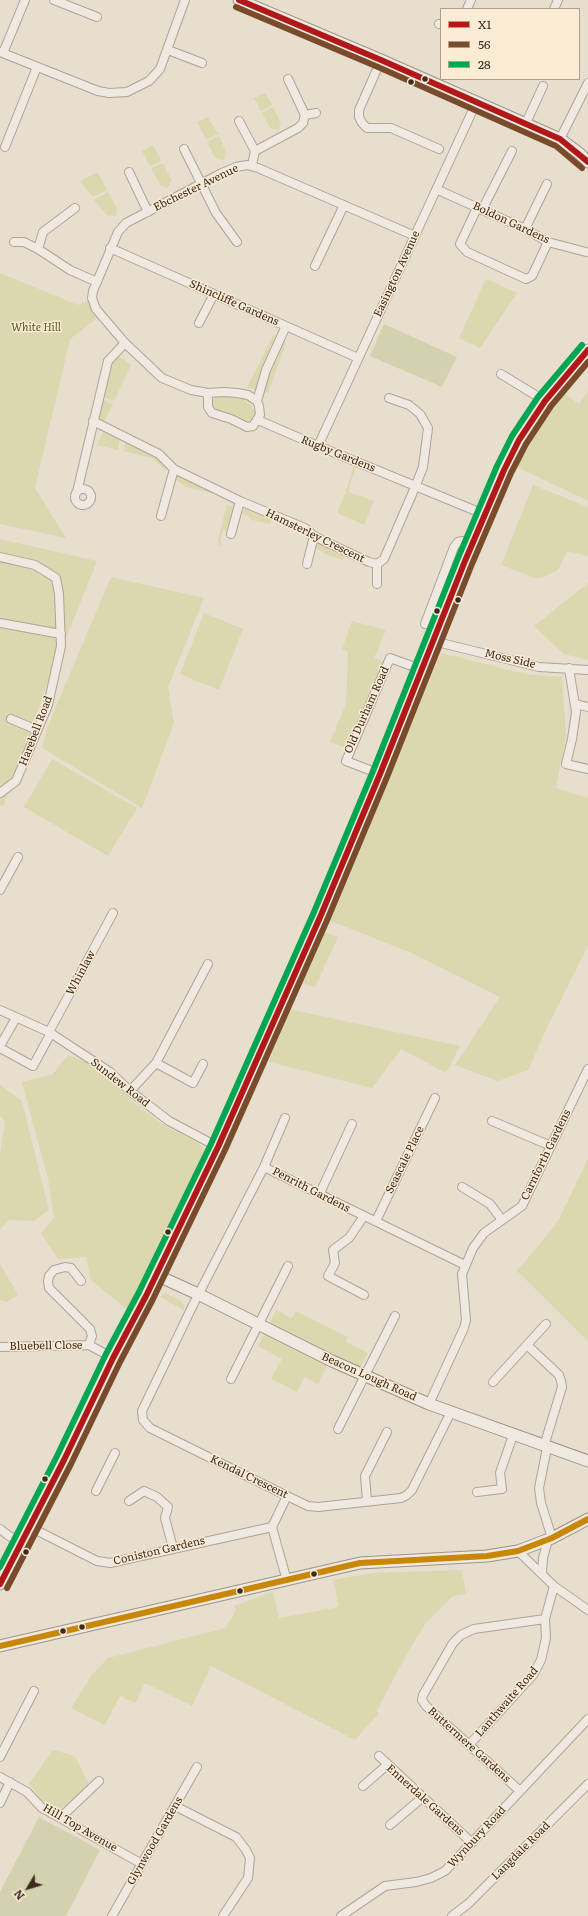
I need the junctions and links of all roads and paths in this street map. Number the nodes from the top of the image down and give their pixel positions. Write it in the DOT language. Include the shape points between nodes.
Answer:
graph roads {
  1 [pos="25,0"];
  2 [pos="54,0"];
  3 [pos="184,0"];
  4 [pos="239,0"];
  5 [pos="97,17"];
  6 [pos="168,50"];
  7 [pos="2,53"];
  8 [pos="381,60"];
  9 [pos="202,63"];
  10 [pos="37,67"];
  11 [pos="288,79"];
  12 [pos="588,83"];
  13 [pos="543,86"];
  14 [pos="477,101"];
  15 [pos="316,114"];
  16 [pos="305,115"];
  17 [pos="239,121"];
  18 [pos="526,123"];
  19 [pos="560,139"];
  20 [pos="5,147"];
  21 [pos="184,149"];
  22 [pos="439,149"];
  23 [pos="255,151"];
  24 [pos="512,151"];
  25 [pos="588,162"];
  26 [pos="252,165"];
  27 [pos="129,172"];
  28 [pos="547,184"];
  29 [pos="202,185"];
  30 [pos="438,190"];
  31 [pos="344,205"];
  32 [pos="75,208"];
  33 [pos="480,209"];
  34 [pos="148,212"];
  35 [pos="525,229"];
  36 [pos="415,236"];
  37 [pos="14,242"];
  38 [pos="237,242"];
  39 [pos="548,242"];
  40 [pos="110,248"];
  41 [pos="38,249"];
  42 [pos="586,252"];
  43 [pos="315,266"];
  44 [pos="97,282"];
  45 [pos="214,294"];
  46 [pos="200,323"];
  47 [pos="286,326"];
  48 [pos="125,343"];
  49 [pos="588,350"];
  50 [pos="358,358"];
  51 [pos="501,374"];
  52 [pos="208,393"];
  53 [pos="389,398"];
  54 [pos="257,401"];
  55 [pos="545,401"];
  56 [pos="258,420"];
  57 [pos="93,421"];
  58 [pos="318,446"];
  59 [pos="174,469"];
  60 [pos="416,485"];
  61 [pos="77,492"];
  62 [pos="240,501"];
  63 [pos="486,514"];
  64 [pos="161,516"];
  65 [pos="231,534"];
  66 [pos="314,536"];
  67 [pos="473,544"];
  68 [pos="0,557"];
  69 [pos="307,564"];
  70 [pos="377,564"];
  71 [pos="377,584"];
  72 [pos="0,624"];
  73 [pos="425,624"];
  74 [pos="61,634"];
  75 [pos="433,641"];
  76 [pos="569,668"];
  77 [pos="423,670"];
  78 [pos="588,670"];
  79 [pos="574,704"];
  80 [pos="588,707"];
  81 [pos="11,719"];
  82 [pos="37,730"];
  83 [pos="588,768"];
  84 [pos="380,774"];
  85 [pos="0,793"];
  86 [pos="18,857"];
  87 [pos="0,890"];
  88 [pos="113,913"];
  89 [pos="208,964"];
  90 [pos="0,1010"];
  91 [pos="16,1018"];
  92 [pos="50,1033"];
  93 [pos="0,1047"];
  94 [pos="156,1063"];
  95 [pos="203,1064"];
  96 [pos="588,1069"];
  97 [pos="130,1091"];
  98 [pos="435,1098"];
  99 [pos="285,1118"];
  100 [pos="492,1121"];
  101 [pos="352,1124"];
  102 [pos="551,1146"];
  103 [pos="218,1147"];
  104 [pos="264,1167"];
  105 [pos="462,1187"];
  106 [pos="320,1193"];
  107 [pos="364,1216"];
  108 [pos="502,1220"];
  109 [pos="376,1221"];
  110 [pos="465,1265"];
  111 [pos="288,1266"];
  112 [pos="156,1275"];
  113 [pos="81,1281"];
  114 [pos="198,1294"];
  115 [pos="364,1296"];
  116 [pos="395,1316"];
  117 [pos="260,1324"];
  118 [pos="546,1324"];
  119 [pos="527,1345"];
  120 [pos="89,1346"];
  121 [pos="0,1347"];
  122 [pos="113,1358"];
  123 [pos="364,1375"];
  124 [pos="231,1379"];
  125 [pos="493,1382"];
  126 [pos="429,1404"];
  127 [pos="451,1412"];
  128 [pos="338,1429"];
  129 [pos="386,1432"];
  130 [pos="513,1435"];
  131 [pos="545,1447"];
  132 [pos="115,1453"];
  133 [pos="588,1461"];
  134 [pos="96,1491"];
  135 [pos="477,1492"];
  136 [pos="288,1496"];
  137 [pos="366,1501"];
  138 [pos="129,1502"];
  139 [pos="588,1519"];
  140 [pos="30,1527"];
  141 [pos="272,1527"];
  142 [pos="0,1529"];
  143 [pos="550,1539"];
  144 [pos="22,1542"];
  145 [pos="173,1548"];
  146 [pos="518,1551"];
  147 [pos="542,1573"];
  148 [pos="287,1580"];
  149 [pos="0,1584"];
  150 [pos="554,1586"];
  151 [pos="588,1610"];
  152 [pos="545,1619"];
  153 [pos="0,1646"];
  154 [pos="34,1691"];
  155 [pos="588,1719"];
  156 [pos="469,1745"];
  157 [pos="379,1756"];
  158 [pos="0,1758"];
  159 [pos="387,1765"];
  160 [pos="197,1767"];
  161 [pos="0,1777"];
  162 [pos="99,1781"];
  163 [pos="10,1782"];
  164 [pos="588,1784"];
  165 [pos="363,1786"];
  166 [pos="520,1791"];
  167 [pos="423,1797"];
  168 [pos="0,1803"];
  169 [pos="175,1806"];
  170 [pos="60,1818"];
  171 [pos="390,1825"];
  172 [pos="472,1843"];
  173 [pos="142,1864"];
  174 [pos="112,1916"];
  175 [pos="223,1916"];
  176 [pos="341,1916"];
  177 [pos="452,1916"];
  1 -- 7 [label="street"];
  2 -- 5 [label="street"];
  3 -- 6 [label="street"];
  4 -- 8 [label="main road"];
  6 -- 9 [label="street"];
  6 -- 10 [label="street" via="164,63 155,76 127,92 98,91"];
  7 -- 10 [label="street"];
  8 -- 14 [label="main road"];
  8 -- 22 [label="street" via="358,117 367,128 391,128"];
  10 -- 20 [label="street"];
  11 -- 16 [label="street"];
  12 -- 19 [label="street"];
  13 -- 18 [label="street"];
  14 -- 18 [label="main road"];
  14 -- 30 [label="street, Easington Avenue"];
  15 -- 16 [label="street"];
  16 -- 23 [label="street" via="303,123 298,128"];
  17 -- 23 [label="street"];
  18 -- 19 [label="main road"];
  19 -- 25 [label="main road"];
  21 -- 29 [label="street"];
  23 -- 26 [label="street"];
  24 -- 33 [label="street"];
  26 -- 29 [label="street, Ebchester Avenue" via="236,166"];
  26 -- 31 [label="street, Ebchester Avenue"];
  27 -- 34 [label="street"];
  28 -- 35 [label="street"];
  29 -- 34 [label="street, Ebchester Avenue"];
  29 -- 38 [label="street" via="216,213"];
  30 -- 33 [label="street, Boldon Gardens"];
  30 -- 36 [label="street, Easington Avenue"];
  31 -- 36 [label="street, Ebchester Avenue"];
  31 -- 43 [label="street"];
  32 -- 41 [label="street" via="43,232"];
  33 -- 35 [label="street, Boldon Gardens"];
  33 -- 39 [label="street" via="460,244 467,252 526,279 532,276"];
  34 -- 40 [label="street, Ebchester Avenue" via="126,223"];
  35 -- 39 [label="street, Boldon Gardens"];
  36 -- 50 [label="street, Easington Avenue"];
  37 -- 41 [label="street" via="24,242"];
  39 -- 42 [label="street, Boldon Gardens"];
  40 -- 44 [label="street, Ebchester Avenue"];
  40 -- 45 [label="street, Shincliffe Gardens"];
  41 -- 44 [label="street" via="70,270"];
  44 -- 48 [label="street, Ebchester Avenue" via="93,291 93,303"];
  45 -- 46 [label="street"];
  45 -- 47 [label="street, Shincliffe Gardens"];
  47 -- 50 [label="street, Shincliffe Gardens"];
  47 -- 54 [label="street" via="269,362"];
  48 -- 52 [label="street" via="162,378 191,390"];
  48 -- 57 [label="street" via="108,361"];
  49 -- 55 [label="main road"];
  50 -- 58 [label="street, Easington Avenue"];
  51 -- 55 [label="street"];
  52 -- 54 [label="street" via="238,393 248,395"];
  52 -- 56 [label="street" via="208,407 212,413 247,427 253,426"];
  53 -- 60 [label="street, Hamsterley Crescent" via="409,406 420,414 428,428 423,467"];
  54 -- 56 [label="street" via="260,410"];
  55 -- 63 [label="main road" via="519,440"];
  56 -- 58 [label="street, Rugby Gardens"];
  57 -- 59 [label="street, Hamsterley Crescent" via="159,454"];
  57 -- 61 [label="street"];
  58 -- 60 [label="street, Rugby Gardens"];
  59 -- 62 [label="street, Hamsterley Crescent"];
  59 -- 64 [label="street"];
  60 -- 63 [label="street, Rugby Gardens"];
  60 -- 70 [label="street, Hamsterley Crescent" via="384,559"];
  62 -- 65 [label="street"];
  62 -- 66 [label="street, Hamsterley Crescent" via="305,528"];
  63 -- 67 [label="main road"];
  66 -- 69 [label="street"];
  66 -- 70 [label="street, Hamsterley Crescent"];
  67 -- 73 [label="street" via="463,541 454,547"];
  67 -- 75 [label="main road"];
  68 -- 74 [label="street, Harebell Road" via="35,565 56,578 60,594"];
  70 -- 71 [label="street"];
  72 -- 74 [label="street"];
  74 -- 82 [label="street, Harebell Road" via="62,646 48,705"];
  75 -- 76 [label="street, Moss Side" via="539,667"];
  75 -- 77 [label="main road"];
  76 -- 78 [label="street, Moss Side"];
  76 -- 79 [label="street"];
  77 -- 84 [label="main road"];
  77 -- 84 [label="street, Old Durham Road" via="390,658 346,761"];
  79 -- 80 [label="street"];
  79 -- 83 [label="street" via="576,712 566,764"];
  81 -- 82 [label="street"];
  82 -- 85 [label="street, Harebell Road" via="16,781"];
  84 -- 103 [label="main road" via="321,915"];
  86 -- 87 [label="street"];
  88 -- 92 [label="street, Whinlaw"];
  89 -- 94 [label="street"];
  90 -- 91 [label="street, Sundew Road"];
  91 -- 92 [label="street, Sundew Road"];
  91 -- 93 [label="street"];
  92 -- 93 [label="street, Whinlaw" via="33,1066"];
  92 -- 97 [label="street, Sundew Road" via="110,1072"];
  94 -- 95 [label="street" via="193,1083"];
  94 -- 97 [label="street"];
  96 -- 102 [label="street, Carnforth Gardens"];
  97 -- 103 [label="street, Sundew Road" via="169,1121"];
  98 -- 109 [label="street, Seascale Place"];
  99 -- 104 [label="street"];
  100 -- 102 [label="street"];
  101 -- 106 [label="street"];
  102 -- 108 [label="street, Carnforth Gardens" via="522,1206"];
  103 -- 112 [label="main road"];
  104 -- 106 [label="street, Penrith Gardens"];
  104 -- 114 [label="street, Penrith Gardens"];
  105 -- 108 [label="street" via="490,1204"];
  106 -- 107 [label="street, Penrith Gardens"];
  107 -- 109 [label="street, Penrith Gardens"];
  107 -- 115 [label="street" via="349,1238 333,1250 335,1263 328,1276"];
  108 -- 110 [label="street, Carnforth Gardens" via="479,1238"];
  109 -- 110 [label="street, Penrith Gardens"];
  110 -- 126 [label="street, Carnforth Gardens" via="462,1274 466,1320 464,1328"];
  111 -- 117 [label="street"];
  112 -- 114 [label="main road, Beacon Lough Road"];
  112 -- 122 [label="main road"];
  113 -- 120 [label="street" via="71,1268 65,1267 54,1270 48,1281 49,1288 90,1329 92,1336"];
  114 -- 117 [label="main road, Beacon Lough Road"];
  114 -- 136 [label="street, Kendal Crescent" via="142,1411 143,1420 150,1428"];
  116 -- 123 [label="street"];
  117 -- 123 [label="main road, Beacon Lough Road"];
  117 -- 124 [label="street"];
  118 -- 119 [label="street"];
  119 -- 125 [label="street"];
  119 -- 131 [label="street" via="559,1375 561,1381 562,1387"];
  120 -- 121 [label="street, Bluebell Close"];
  120 -- 122 [label="street, Bluebell Close"];
  122 -- 140 [label="main road"];
  123 -- 126 [label="main road, Beacon Lough Road"];
  123 -- 128 [label="street"];
  126 -- 127 [label="main road, Beacon Lough Road"];
  127 -- 130 [label="main road, Beacon Lough Road"];
  127 -- 137 [label="street, Kendal Crescent" via="412,1490 401,1498"];
  129 -- 137 [label="street" via="364,1476"];
  130 -- 131 [label="main road, Beacon Lough Road"];
  130 -- 135 [label="street" via="500,1473 502,1489"];
  131 -- 133 [label="main road, Beacon Lough Road"];
  131 -- 143 [label="street" via="539,1488"];
  132 -- 134 [label="street"];
  136 -- 137 [label="street, Kendal Crescent" via="308,1506 318,1507"];
  136 -- 141 [label="street"];
  138 -- 145 [label="street" via="144,1491 168,1506 165,1518"];
  139 -- 143 [label="main road"];
  140 -- 144 [label="main road"];
  140 -- 145 [label="street, Coniston Gardens" via="91,1558 110,1563"];
  141 -- 145 [label="street, Coniston Gardens"];
  141 -- 148 [label="street"];
  142 -- 144 [label="street"];
  143 -- 146 [label="main road"];
  143 -- 147 [label="street" via="543,1558"];
  144 -- 149 [label="main road"];
  146 -- 147 [label="street"];
  146 -- 148 [label="main road" via="487,1556 360,1563"];
  147 -- 150 [label="street"];
  148 -- 153 [label="main road"];
  150 -- 151 [label="street"];
  150 -- 152 [label="street, Lanthwaite Road"];
  152 -- 156 [label="street, Lanthwaite Road" via="546,1638 541,1660 533,1675"];
  152 -- 156 [label="street, Buttermere Gardens" via="474,1630 461,1635 453,1642 422,1700"];
  154 -- 158 [label="street"];
  155 -- 166 [label="street, Wynbury Road"];
  156 -- 166 [label="street, Buttermere Gardens"];
  157 -- 159 [label="street, Ennerdale Gardens"];
  159 -- 165 [label="street"];
  159 -- 167 [label="street, Ennerdale Gardens"];
  160 -- 169 [label="street, Glynwood Gardens"];
  161 -- 163 [label="street, Hill Top Avenue"];
  162 -- 170 [label="street"];
  163 -- 168 [label="street"];
  163 -- 170 [label="street, Hill Top Avenue" via="27,1792 42,1808"];
  164 -- 177 [label="street, Langdale Road" via="468,1904"];
  166 -- 172 [label="street, Wynbury Road"];
  167 -- 171 [label="street"];
  167 -- 172 [label="street, Ennerdale Gardens"];
  169 -- 173 [label="street, Glynwood Gardens"];
  169 -- 175 [label="street" via="236,1837 250,1858 248,1878"];
  170 -- 173 [label="street, Hill Top Avenue"];
  172 -- 176 [label="street, Wynbury Road" via="446,1871 416,1882 385,1886"];
  173 -- 174 [label="street, Glynwood Gardens"];
}
